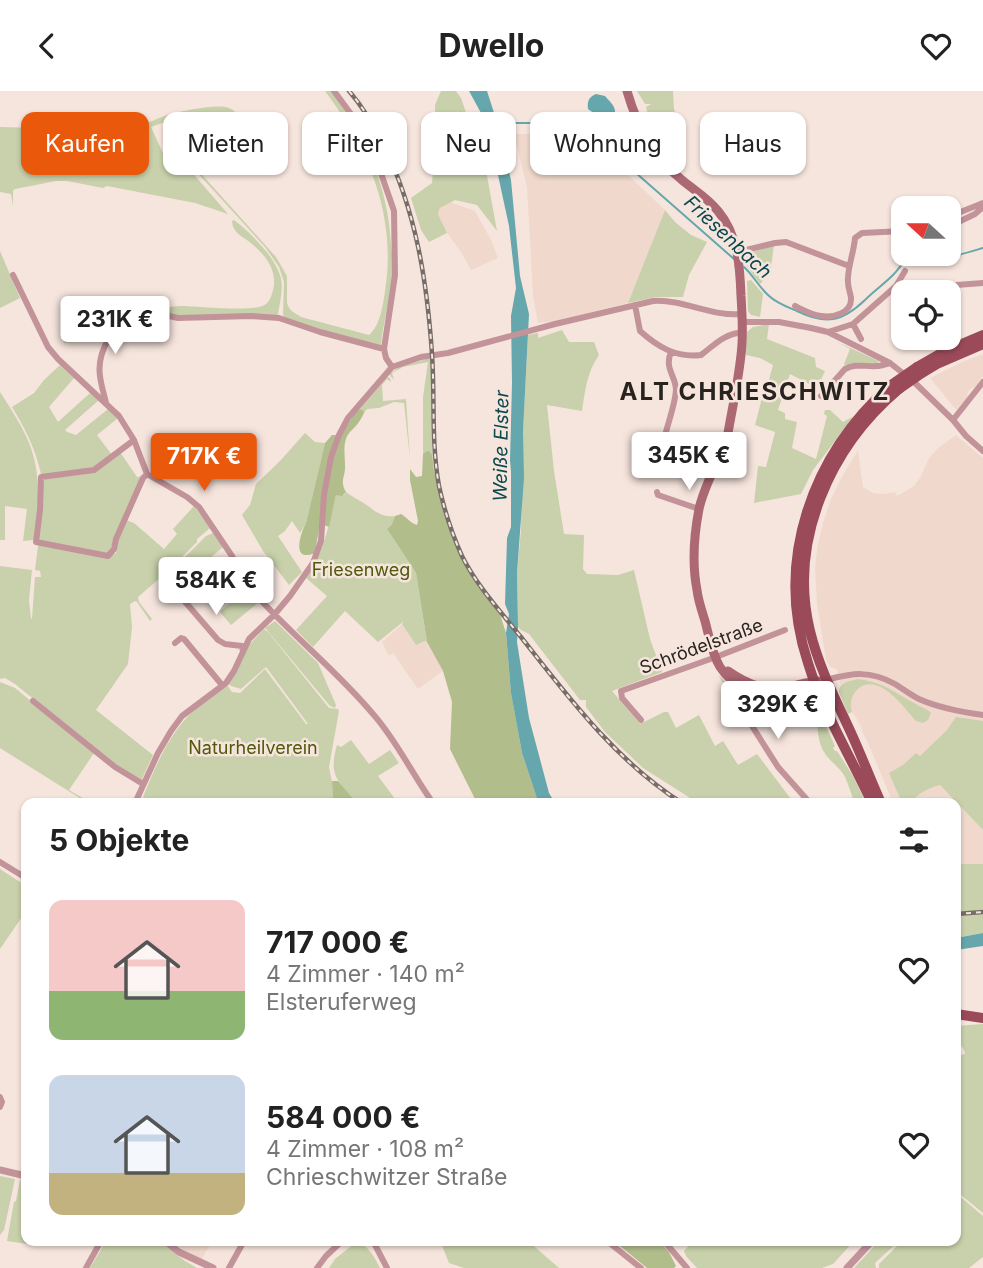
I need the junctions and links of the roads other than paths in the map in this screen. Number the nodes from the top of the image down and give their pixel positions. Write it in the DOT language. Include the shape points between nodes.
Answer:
graph roads {
  1 [pos="334,91"];
  2 [pos="627,91"];
  3 [pos="983,205"];
  4 [pos="961,213"];
  5 [pos="961,221"];
  6 [pos="891,232"];
  7 [pos="738,254"];
  8 [pos="849,266"];
  9 [pos="905,271"];
  10 [pos="13,275"];
  11 [pos="900,280"];
  12 [pos="983,283"];
  13 [pos="961,285"];
  14 [pos="891,290"];
  15 [pos="635,305"];
  16 [pos="795,306"];
  17 [pos="742,318"];
  18 [pos="853,324"];
  19 [pos="743,333"];
  20 [pos="828,333"];
  21 [pos="983,335"];
  22 [pos="862,339"];
  23 [pos="983,344"];
  24 [pos="384,349"];
  25 [pos="671,352"];
  26 [pos="890,363"];
  27 [pos="392,367"];
  28 [pos="920,370"];
  29 [pos="983,382"];
  30 [pos="895,387"];
  31 [pos="821,396"];
  32 [pos="106,405"];
  33 [pos="953,420"];
  34 [pos="134,440"];
  35 [pos="664,440"];
  36 [pos="983,451"];
  37 [pos="147,474"];
  38 [pos="657,492"];
  39 [pos="699,509"];
  40 [pos="172,596"];
  41 [pos="274,615"];
  42 [pos="786,630"];
  43 [pos="175,643"];
  44 [pos="243,654"];
  45 [pos="716,657"];
  46 [pos="826,680"];
  47 [pos="815,683"];
  48 [pos="222,685"];
  49 [pos="731,693"];
  50 [pos="33,701"];
  51 [pos="983,715"];
  52 [pos="641,720"];
  53 [pos="143,784"];
  54 [pos="137,798"];
  55 [pos="430,798"];
  56 [pos="806,798"];
  57 [pos="870,798"];
  58 [pos="879,798"];
  59 [pos="0,862"];
  60 [pos="21,876"];
  61 [pos="961,1015"];
  62 [pos="983,1020"];
  63 [pos="961,1021"];
  64 [pos="0,1097"];
  65 [pos="0,1107"];
  66 [pos="0,1170"];
  67 [pos="21,1175"];
  68 [pos="99,1246"];
  69 [pos="171,1246"];
  70 [pos="241,1246"];
  71 [pos="337,1246"];
  72 [pos="376,1246"];
  73 [pos="613,1246"];
  74 [pos="668,1246"];
  75 [pos="867,1246"];
  76 [pos="86,1268"];
  77 [pos="213,1268"];
  78 [pos="229,1268"];
  79 [pos="317,1268"];
  80 [pos="387,1268"];
  81 [pos="641,1268"];
  82 [pos="687,1268"];
  83 [pos="847,1268"];
  1 -- 24 [label="street" via="374,153 394,211 395,275"];
  2 -- 7 [label="main road" via="656,154 711,202 730,229"];
  3 -- 4 [label="street"];
  3 -- 5 [label="street"];
  6 -- 8 [label="street" via="859,234"];
  7 -- 8 [label="street" via="786,242"];
  7 -- 17 [label="main road"];
  8 -- 16 [label="street" via="851,299 846,311 824,317"];
  9 -- 11 [label="street"];
  10 -- 32 [label="street" via="48,347"];
  12 -- 13 [label="street"];
  14 -- 18 [label="street"];
  15 -- 17 [label="street" via="667,300"];
  15 -- 25 [label="street" via="640,331"];
  15 -- 27 [label="street"];
  17 -- 19 [label="main road"];
  17 -- 20 [label="street"];
  18 -- 20 [label="street"];
  18 -- 22 [label="street"];
  19 -- 25 [label="street" via="729,334 701,355"];
  19 -- 39 [label="main road" via="728,433"];
  20 -- 26 [label="street"];
  21 -- 28 [label="main road" via="945,351"];
  23 -- 28 [label="main road"];
  24 -- 27 [label="street"];
  24 -- 32 [label="street" via="279,319 177,319 134,309 102,352 99,375"];
  25 -- 35 [label="street" via="669,368 676,388"];
  26 -- 31 [label="street" via="849,366"];
  26 -- 33 [label="street"];
  27 -- 41 [label="street" via="339,435 324,495 318,551 306,575"];
  28 -- 30 [label="main road, bridge"];
  29 -- 33 [label="street"];
  30 -- 46 [label="main road" via="846,446 824,489 811,529 806,609"];
  30 -- 47 [label="main road" via="857,419 834,451 807,513 797,562 796,606 800,638"];
  32 -- 34 [label="street"];
  33 -- 36 [label="street"];
  34 -- 37 [label="street"];
  34 -- 37 [label="street" via="94,470 41,477 36,542 108,556"];
  37 -- 41 [label="street" via="199,507 248,585"];
  38 -- 39 [label="street"];
  39 -- 45 [label="main road" via="696,589"];
  40 -- 44 [label="street" via="181,597 218,640 243,647"];
  41 -- 44 [label="street" via="250,639"];
  41 -- 55 [label="street" via="374,715"];
  42 -- 45 [label="street, Schrödelstraße"];
  43 -- 48 [label="street" via="184,639"];
  44 -- 48 [label="street"];
  45 -- 47 [label="main road" via="730,679 754,692 778,697"];
  45 -- 52 [label="street, Schrödelstraße" via="621,691"];
  46 -- 47 [label="main road"];
  46 -- 51 [label="street" via="854,673 876,676 917,698"];
  46 -- 58 [label="main road"];
  47 -- 57 [label="main road"];
  48 -- 53 [label="street" via="182,716"];
  49 -- 56 [label="street" via="778,767"];
  50 -- 53 [label="street"];
  53 -- 54 [label="street"];
  59 -- 60 [label="street"];
  61 -- 62 [label="main road"];
  62 -- 63 [label="main road"];
  64 -- 65 [label="street"];
  66 -- 67 [label="street"];
  68 -- 76 [label="street"];
  69 -- 77 [label="street"];
  70 -- 78 [label="street"];
  71 -- 79 [label="street"];
  72 -- 80 [label="street"];
  73 -- 81 [label="street"];
  74 -- 82 [label="street"];
  75 -- 83 [label="street"];
}
